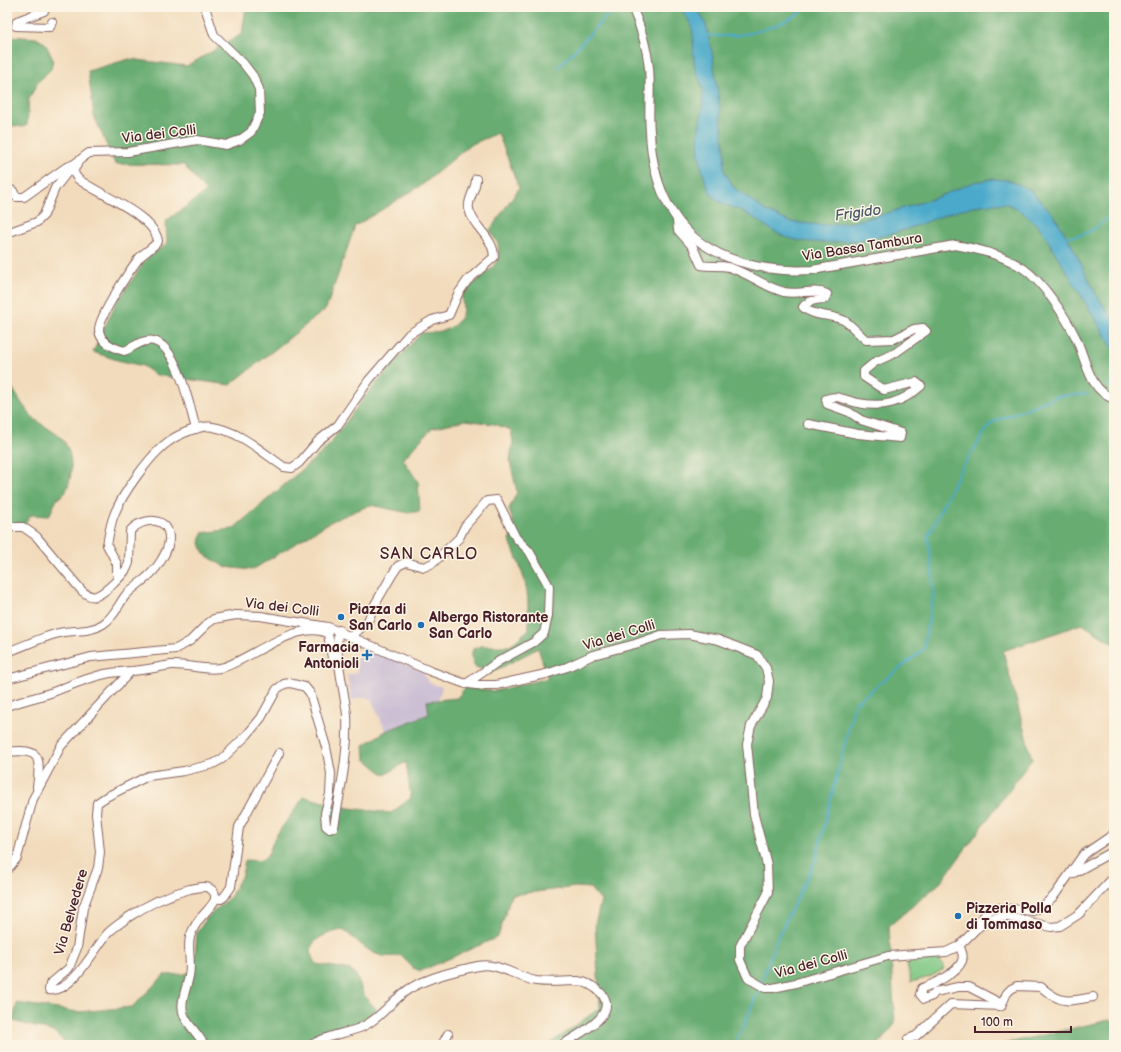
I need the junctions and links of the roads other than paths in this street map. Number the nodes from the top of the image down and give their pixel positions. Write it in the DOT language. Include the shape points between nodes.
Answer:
graph roads {
  1 [pos="46,7"];
  2 [pos="205,7"];
  3 [pos="632,7"];
  4 [pos="52,22"];
  5 [pos="106,152"];
  6 [pos="74,165"];
  7 [pos="476,179"];
  8 [pos="7,188"];
  9 [pos="677,220"];
  10 [pos="7,233"];
  11 [pos="1112,399"];
  12 [pos="808,424"];
  13 [pos="196,429"];
  14 [pos="7,527"];
  15 [pos="117,579"];
  16 [pos="339,630"];
  17 [pos="352,636"];
  18 [pos="7,652"];
  19 [pos="339,659"];
  20 [pos="131,671"];
  21 [pos="7,678"];
  22 [pos="466,684"];
  23 [pos="7,706"];
  24 [pos="7,752"];
  25 [pos="279,753"];
  26 [pos="37,792"];
  27 [pos="1114,834"];
  28 [pos="1114,851"];
  29 [pos="7,870"];
  30 [pos="1070,876"];
  31 [pos="1114,877"];
  32 [pos="215,898"];
  33 [pos="956,947"];
  34 [pos="1093,997"];
  35 [pos="1001,1006"];
  36 [pos="448,1034"];
  37 [pos="908,1039"];
  38 [pos="204,1045"];
  39 [pos="311,1045"];
  40 [pos="442,1045"];
  41 [pos="562,1045"];
  1 -- 4 [label="street" via="44,12 17,21 16,26 50,27"];
  2 -- 5 [label="street, Via dei Colli" via="214,35 243,63 259,89 260,113 250,132 240,140 226,145 197,140 128,152"];
  3 -- 9 [label="street, Via Bassa Tambura" via="649,68 652,158 660,189"];
  5 -- 6 [label="street, Via dei Colli" via="89,153"];
  5 -- 13 [label="street" via="90,156 78,163 74,173 88,187 130,210 147,223 157,234 158,241 141,256 127,274 99,330 102,339 113,348 124,351 146,340 154,341 166,349 182,378"];
  6 -- 8 [label="street" via="64,168 24,197 16,196"];
  6 -- 10 [label="street, Via dei Colli" via="55,188 44,215 36,222"];
  7 -- 13 [label="street" via="476,186 469,201 471,217 491,243 494,257 467,281 449,315 426,323 409,334 369,380 338,425 318,441 296,466 288,469 284,467 238,435 226,430 212,426"];
  9 -- 11 [label="street, Via Bassa Tambura" via="699,242 718,253 748,265 774,270 812,270 955,245 996,255 1024,269 1040,285 1076,337 1093,381"];
  9 -- 12 [label="street" via="678,230 693,247 701,265 727,267 747,274 773,289 786,292 821,291 827,294 825,299 805,303 803,307 844,321 866,340 894,339 914,329 923,328 926,332 864,371 864,377 884,390 916,382 921,386 916,390 892,404 881,406 833,396 826,399 827,404 861,420 901,433 900,438 858,434"];
  13 -- 15 [label="street" via="168,441 132,483 120,502 107,545 117,564"];
  14 -- 15 [label="street" via="23,527 36,536 87,595 96,596"];
  15 -- 18 [label="street" via="130,563 130,534 133,528 148,520 158,520 164,524 169,540 166,550 148,577 125,596 111,618 91,630 64,632"];
  16 -- 17 [label="street, Via dei Colli"];
  16 -- 19 [label="street, Via Belvedere"];
  16 -- 21 [label="street, Via dei Colli" via="260,616 224,616 206,624 190,641 176,649 91,657"];
  17 -- 22 [label="street, Via dei Colli" via="387,653"];
  17 -- 22 [label="street" via="368,621 398,566 406,562 424,567 433,563 459,538 465,526 487,501 497,500 516,538 529,551 549,586 548,616 544,633 534,642 499,661"];
  19 -- 20 [label="street" via="332,658 328,634 310,631 269,644 216,670 210,667 172,665"];
  19 -- 32 [label="street, Via Belvedere" via="346,715 347,752 334,827 330,829 326,826 325,813 330,794 331,773 314,704 305,687 284,684 277,690 261,718 247,735 222,759 213,764 184,771 148,776 97,803 100,852 98,868 83,908 77,948 69,968 50,984 49,990 57,989 76,975 114,927 156,900 204,886 212,890"];
  20 -- 23 [label="street" via="82,680"];
  20 -- 26 [label="street" via="61,746"];
  22 -- 33 [label="street, Via dei Colli" via="496,685 546,674 593,655 661,635 689,634 719,640 757,655 766,668 767,698 751,726 747,744 754,815 768,865 769,880 768,893 740,946 740,960 748,978 765,988 773,988 888,956 917,952 934,954"];
  24 -- 26 [label="street" via="29,750 36,755 40,762"];
  25 -- 32 [label="street" via="239,827 231,887 224,897"];
  26 -- 29 [label="street" via="17,858"];
  27 -- 30 [label="street" via="1083,855"];
  28 -- 30 [label="street"];
  30 -- 33 [label="street" via="1054,896 1036,910 990,910"];
  31 -- 33 [label="street" via="1079,914 1060,926 1051,927 999,916 976,929"];
  32 -- 38 [label="street" via="214,903 199,919 190,939 190,974 182,1006 189,1025"];
  33 -- 35 [label="street" via="962,952 963,961 960,965 951,973 922,988 920,994 924,999 935,992 958,986 969,987"];
  34 -- 35 [label="street" via="1061,1001 1041,987 1017,986 1007,993"];
  35 -- 37 [label="street" via="951,1004 916,1036"];
  36 -- 40 [label="street"];
  39 -- 41 [label="street" via="319,1040 363,1027 410,989 442,975 490,965 533,980 554,983 578,981 591,985 601,992 607,1006 601,1019"];
}
